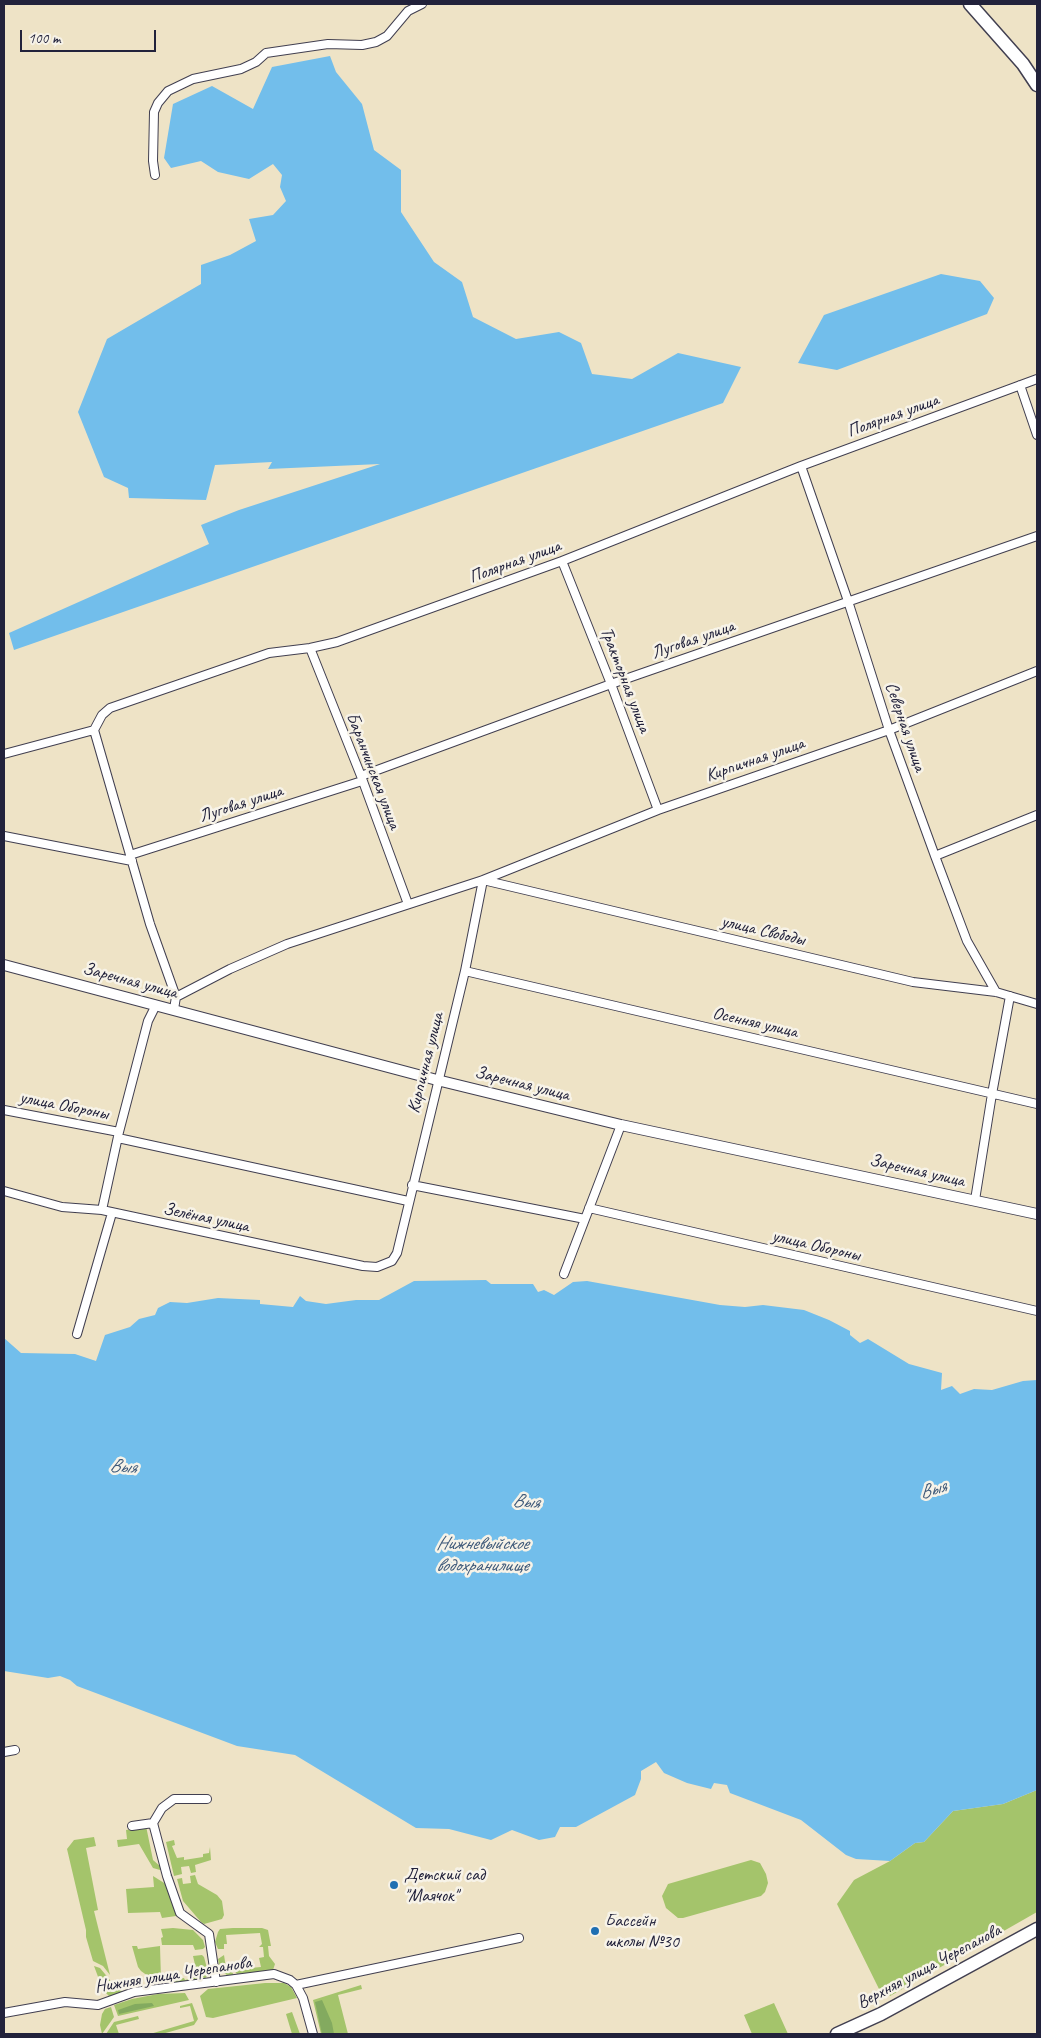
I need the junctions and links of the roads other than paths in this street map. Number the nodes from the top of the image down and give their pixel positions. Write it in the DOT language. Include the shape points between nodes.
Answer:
graph roads {
  1 [pos="422,4"];
  2 [pos="970,4"];
  3 [pos="1035,78"];
  4 [pos="155,175"];
  5 [pos="1037,378"];
  6 [pos="1020,385"];
  7 [pos="1037,435"];
  8 [pos="801,466"];
  9 [pos="1037,536"];
  10 [pos="562,561"];
  11 [pos="848,601"];
  12 [pos="310,648"];
  13 [pos="1037,670"];
  14 [pos="612,684"];
  15 [pos="94,730"];
  16 [pos="889,730"];
  17 [pos="4,754"];
  18 [pos="361,779"];
  19 [pos="658,810"];
  20 [pos="1037,815"];
  21 [pos="4,836"];
  22 [pos="935,856"];
  23 [pos="131,858"];
  24 [pos="483,880"];
  25 [pos="408,904"];
  26 [pos="4,965"];
  27 [pos="465,971"];
  28 [pos="996,992"];
  29 [pos="1010,996"];
  30 [pos="1037,996"];
  31 [pos="176,997"];
  32 [pos="1027,1000"];
  33 [pos="1037,1004"];
  34 [pos="156,1005"];
  35 [pos="174,1010"];
  36 [pos="437,1080"];
  37 [pos="992,1094"];
  38 [pos="1037,1104"];
  39 [pos="4,1110"];
  40 [pos="621,1124"];
  41 [pos="119,1135"];
  42 [pos="412,1186"];
  43 [pos="4,1191"];
  44 [pos="975,1200"];
  45 [pos="408,1201"];
  46 [pos="589,1208"];
  47 [pos="102,1210"];
  48 [pos="112,1213"];
  49 [pos="1037,1214"];
  50 [pos="584,1219"];
  51 [pos="397,1253"];
  52 [pos="564,1274"];
  53 [pos="1037,1312"];
  54 [pos="77,1334"];
  55 [pos="14,1750"];
  56 [pos="4,1752"];
  57 [pos="207,1799"];
  58 [pos="153,1823"];
  59 [pos="132,1826"];
  60 [pos="1037,1929"];
  61 [pos="520,1938"];
  62 [pos="216,1982"];
  63 [pos="296,1985"];
  64 [pos="4,2013"];
  65 [pos="313,2034"];
  66 [pos="837,2034"];
  1 -- 4 [label="street" via="408,11 388,36 376,42 328,44 266,53 256,62 241,68 193,80 168,91 154,112"];
  2 -- 3 [label="main road"];
  5 -- 6 [label="street, Полярная улица"];
  6 -- 7 [label="street"];
  6 -- 8 [label="street, Полярная улица"];
  8 -- 10 [label="street, Полярная улица"];
  8 -- 11 [label="street, Северная улица"];
  9 -- 11 [label="street, Луговая улица"];
  10 -- 12 [label="street, Полярная улица" via="337,642"];
  10 -- 14 [label="street, Тракторная улица"];
  11 -- 14 [label="street, Луговая улица"];
  11 -- 16 [label="street, Северная улица"];
  12 -- 15 [label="street, Полярная улица" via="269,653 110,708"];
  12 -- 18 [label="street, Баранчинская улица"];
  13 -- 16 [label="street, Кирпичная улица"];
  14 -- 18 [label="street, Луговая улица"];
  14 -- 19 [label="street, Тракторная улица"];
  15 -- 17 [label="street"];
  15 -- 23 [label="street"];
  16 -- 19 [label="street, Кирпичная улица"];
  16 -- 22 [label="street, Северная улица"];
  18 -- 23 [label="street, Луговая улица"];
  18 -- 25 [label="street, Баранчинская улица"];
  19 -- 24 [label="street, Кирпичная улица"];
  20 -- 22 [label="street"];
  21 -- 23 [label="street, Луговая улица"];
  22 -- 28 [label="street, Северная улица" via="967,941"];
  23 -- 31 [label="street"];
  24 -- 25 [label="street, Кирпичная улица"];
  24 -- 27 [label="street, Кирпичная улица"];
  24 -- 28 [label="street, улица Свободы" via="913,982"];
  25 -- 31 [label="street, Кирпичная улица" via="287,944 230,968"];
  26 -- 34 [label="street, Заречная улица"];
  27 -- 36 [label="street, Кирпичная улица"];
  27 -- 37 [label="street, Осенняя улица"];
  28 -- 29 [label="street, улица Свободы"];
  29 -- 32 [label="street, улица Свободы"];
  29 -- 37 [label="street"];
  30 -- 32 [label="street"];
  31 -- 35 [label="street"];
  32 -- 33 [label="street, улица Свободы"];
  34 -- 35 [label="street, Заречная улица"];
  34 -- 41 [label="street" via="148,1020"];
  35 -- 36 [label="street, Заречная улица"];
  36 -- 40 [label="street, Заречная улица"];
  36 -- 42 [label="street, Кирпичная улица"];
  37 -- 38 [label="street, Осенняя улица"];
  37 -- 44 [label="street"];
  39 -- 41 [label="street, улица Обороны"];
  40 -- 44 [label="street, Заречная улица"];
  40 -- 46 [label="street"];
  41 -- 45 [label="street, улица Обороны"];
  41 -- 47 [label="street"];
  42 -- 45 [label="street, Кирпичная улица"];
  42 -- 50 [label="street"];
  43 -- 47 [label="street, Зелёная улица" via="62,1207"];
  44 -- 49 [label="street, Заречная улица"];
  45 -- 51 [label="street, Кирпичная улица"];
  46 -- 50 [label="street"];
  46 -- 53 [label="street, улица Обороны"];
  47 -- 48 [label="street, Зелёная улица"];
  48 -- 51 [label="street, Зелёная улица" via="363,1266 385,1265"];
  48 -- 54 [label="street"];
  50 -- 52 [label="street"];
  55 -- 56 [label="street"];
  57 -- 58 [label="street" via="174,1799 162,1808"];
  58 -- 59 [label="street"];
  58 -- 62 [label="street" via="180,1913 209,1934"];
  60 -- 66 [label="main road, Верхняя улица Черепанова" via="881,2014"];
  61 -- 63 [label="street"];
  62 -- 63 [label="street, Нижняя улица Черепанова" via="274,1974"];
  62 -- 64 [label="street, Нижняя улица Черепанова" via="134,1992 98,2005 65,2002"];
  63 -- 65 [label="street"];
}
